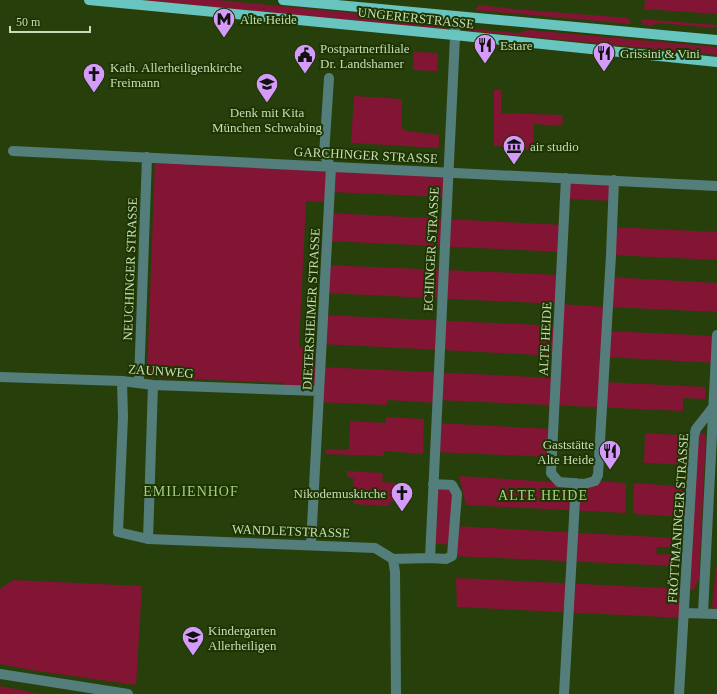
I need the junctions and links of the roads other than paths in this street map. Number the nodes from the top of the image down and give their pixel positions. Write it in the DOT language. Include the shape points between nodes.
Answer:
graph roads {
  1 [pos="89,0"];
  2 [pos="283,0"];
  3 [pos="456,16"];
  4 [pos="454,35"];
  5 [pos="717,40"];
  6 [pos="717,62"];
  7 [pos="329,78"];
  8 [pos="13,151"];
  9 [pos="147,157"];
  10 [pos="331,167"];
  11 [pos="448,172"];
  12 [pos="566,178"];
  13 [pos="614,180"];
  14 [pos="717,186"];
  15 [pos="717,335"];
  16 [pos="0,377"];
  17 [pos="122,380"];
  18 [pos="139,382"];
  19 [pos="153,385"];
  20 [pos="319,391"];
  21 [pos="714,406"];
  22 [pos="576,483"];
  23 [pos="433,484"];
  24 [pos="148,539"];
  25 [pos="311,544"];
  26 [pos="430,558"];
  27 [pos="393,559"];
  28 [pos="685,613"];
  29 [pos="703,614"];
  30 [pos="717,614"];
  31 [pos="0,674"];
  32 [pos="128,694"];
  33 [pos="396,694"];
  34 [pos="564,694"];
  35 [pos="679,694"];
  1 -- 4 [label="main road, UNGERERSTRASSE"];
  2 -- 3 [label="main road, UNGERERSTRASSE"];
  3 -- 4 [label="street, ECHINGER STRASSE"];
  3 -- 5 [label="main road, UNGERERSTRASSE"];
  4 -- 6 [label="main road, UNGERERSTRASSE"];
  4 -- 11 [label="street, ECHINGER STRASSE"];
  7 -- 10 [label="street, DIETERSHEIMER STRASSE" via="324,155"];
  8 -- 9 [label="street, GARCHINGER STRASSE"];
  9 -- 10 [label="street, GARCHINGER STRASSE"];
  9 -- 18 [label="street, NEUCHINGER STRASSE"];
  10 -- 11 [label="street, GARCHINGER STRASSE"];
  10 -- 20 [label="street, DIETERSHEIMER STRASSE"];
  11 -- 12 [label="street, GARCHINGER STRASSE"];
  11 -- 23 [label="street, ECHINGER STRASSE"];
  12 -- 13 [label="street, GARCHINGER STRASSE"];
  12 -- 22 [label="street, ALTE HEIDE" via="552,473 559,482"];
  13 -- 14 [label="street, GARCHINGER STRASSE"];
  13 -- 22 [label="street, ALTE HEIDE" via="598,475 595,481"];
  15 -- 21 [label="street"];
  16 -- 17 [label="street, ZAUNWEG"];
  17 -- 18 [label="street, ZAUNWEG"];
  17 -- 24 [label="street, WANDLETSTRASSE" via="118,532"];
  18 -- 19 [label="street, ZAUNWEG"];
  19 -- 20 [label="street, ZAUNWEG"];
  19 -- 24 [label="street"];
  20 -- 25 [label="street, DIETERSHEIMER STRASSE"];
  21 -- 28 [label="street, FRÖTTMANINGER STRASSE" via="696,429 694,436"];
  21 -- 29 [label="street"];
  22 -- 34 [label="street"];
  23 -- 26 [label="street, ECHINGER STRASSE"];
  23 -- 26 [label="street" via="452,484 457,494 452,556"];
  24 -- 25 [label="street, WANDLETSTRASSE"];
  25 -- 27 [label="street, WANDLETSTRASSE" via="375,548"];
  26 -- 27 [label="street"];
  27 -- 33 [label="street"];
  28 -- 29 [label="street, FRÖTTMANINGER STRASSE"];
  28 -- 35 [label="street, FRÖTTMANINGER STRASSE"];
  29 -- 30 [label="street, FRÖTTMANINGER STRASSE"];
  31 -- 32 [label="street"];
}
